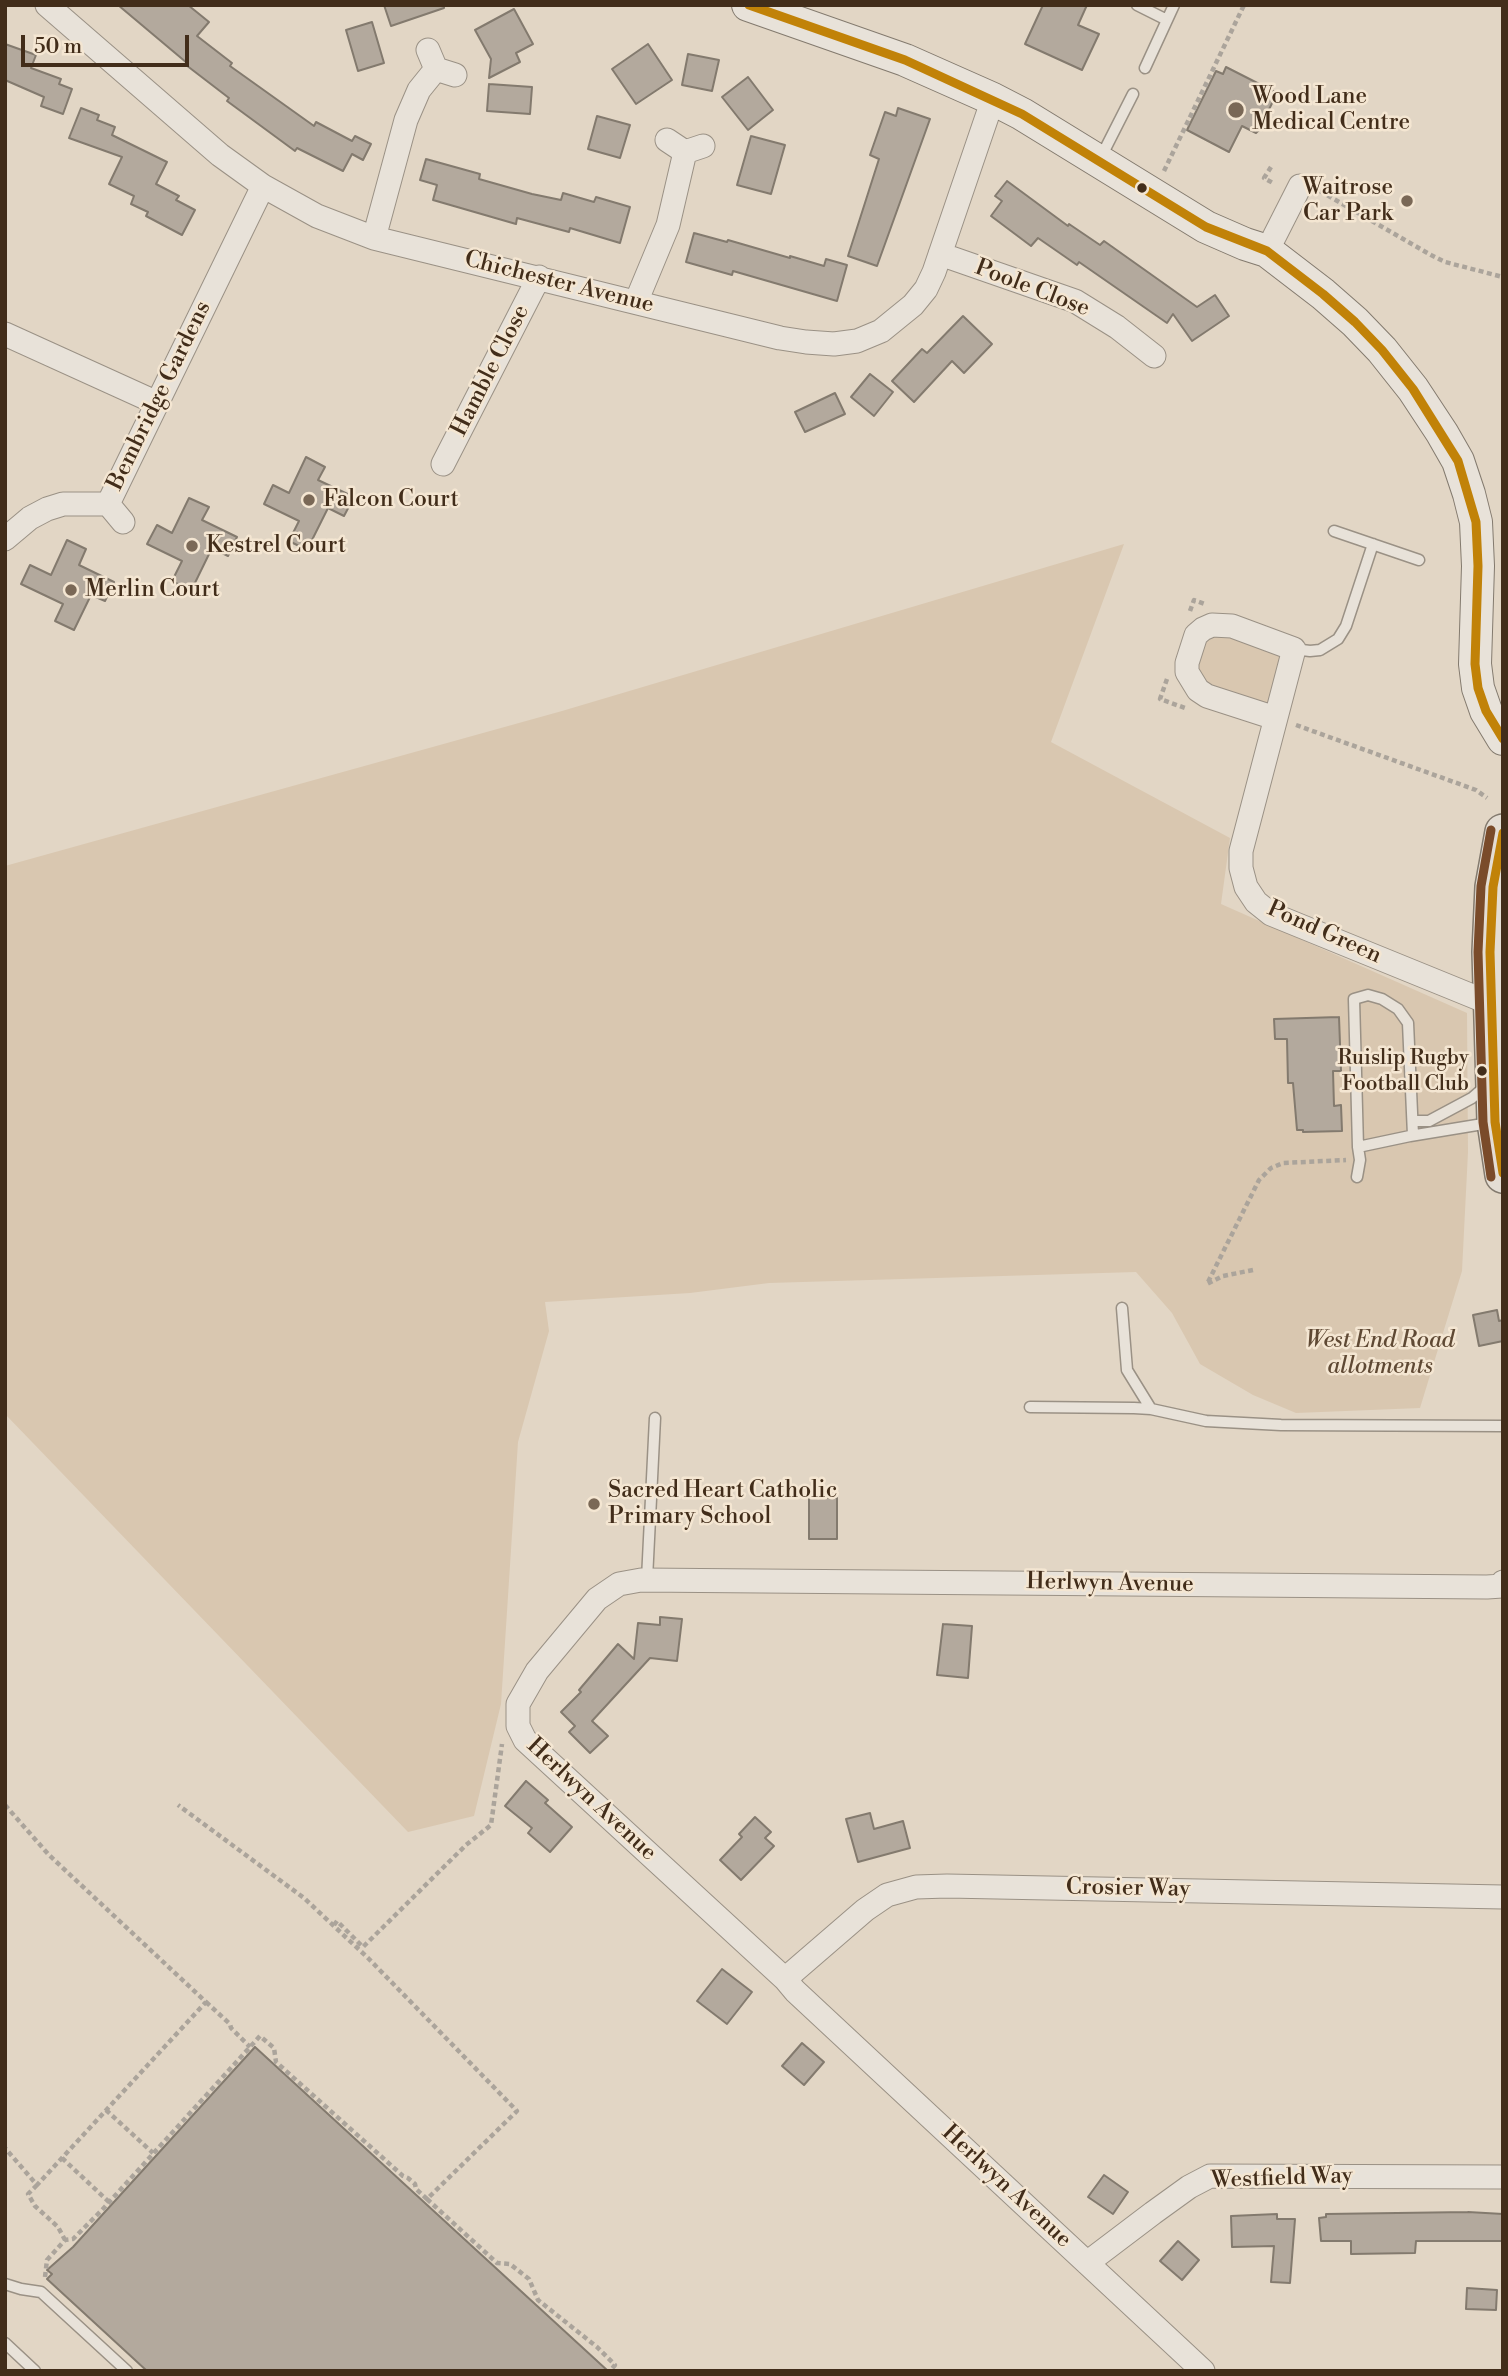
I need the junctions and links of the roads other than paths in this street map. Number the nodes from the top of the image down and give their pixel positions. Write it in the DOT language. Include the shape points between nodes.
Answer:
graph roads {
  1 [pos="47,5"];
  2 [pos="748,5"];
  3 [pos="1137,5"];
  4 [pos="1174,5"];
  5 [pos="1167,20"];
  6 [pos="440,65"];
  7 [pos="1145,68"];
  8 [pos="1133,94"];
  9 [pos="993,99"];
  10 [pos="685,146"];
  11 [pos="1099,162"];
  12 [pos="263,186"];
  13 [pos="1306,190"];
  14 [pos="374,238"];
  15 [pos="1267,251"];
  16 [pos="940,254"];
  17 [pos="539,277"];
  18 [pos="636,302"];
  19 [pos="5,334"];
  20 [pos="1154,356"];
  21 [pos="156,403"];
  22 [pos="443,464"];
  23 [pos="108,504"];
  24 [pos="123,522"];
  25 [pos="1334,531"];
  26 [pos="5,539"];
  27 [pos="1373,544"];
  28 [pos="1419,560"];
  29 [pos="1294,649"];
  30 [pos="1275,718"];
  31 [pos="1503,739"];
  32 [pos="1503,832"];
  33 [pos="1492,1004"];
  34 [pos="1498,1080"];
  35 [pos="1413,1121"];
  36 [pos="1495,1122"];
  37 [pos="1413,1135"];
  38 [pos="1358,1147"];
  39 [pos="1503,1175"];
  40 [pos="1357,1177"];
  41 [pos="1122,1308"];
  42 [pos="1030,1407"];
  43 [pos="1151,1409"];
  44 [pos="654,1418"];
  45 [pos="1503,1426"];
  46 [pos="647,1579"];
  47 [pos="1503,1585"];
  48 [pos="1503,1897"];
  49 [pos="785,1979"];
  50 [pos="1503,2177"];
  51 [pos="1087,2263"];
  52 [pos="5,2284"];
  53 [pos="5,2343"];
  54 [pos="35,2371"];
  55 [pos="127,2371"];
  56 [pos="1203,2371"];
  1 -- 12 [label="street, Chichester Avenue" via="220,155"];
  2 -- 9 [label="street" via="905,60"];
  3 -- 5 [label="lane"];
  4 -- 5 [label="lane"];
  5 -- 7 [label="lane"];
  6 -- 14 [label="street" via="419,90 406,120"];
  8 -- 11 [label="lane"];
  9 -- 11 [label="street"];
  9 -- 16 [label="street, Chichester Avenue"];
  10 -- 18 [label="street" via="668,225"];
  11 -- 15 [label="street" via="1206,227"];
  12 -- 14 [label="street, Chichester Avenue" via="317,216"];
  12 -- 21 [label="street, Bembridge Gardens"];
  13 -- 15 [label="street"];
  14 -- 17 [label="street, Chichester Avenue"];
  15 -- 31 [label="street" via="1323,294 1382,350 1413,389 1458,461 1476,522 1478,688"];
  16 -- 18 [label="street, Chichester Avenue" via="926,289 899,319 857,341 834,344 780,338"];
  16 -- 20 [label="street, Poole Close" via="1075,300"];
  17 -- 18 [label="street, Chichester Avenue"];
  17 -- 22 [label="street, Hamble Close"];
  19 -- 21 [label="street"];
  21 -- 23 [label="street, Bembridge Gardens"];
  23 -- 24 [label="street"];
  23 -- 26 [label="street, Bembridge Gardens" via="63,504 47,509"];
  25 -- 27 [label="lane"];
  27 -- 28 [label="lane"];
  27 -- 29 [label="lane" via="1338,639 1320,650"];
  29 -- 30 [label="street, Pond Green"];
  29 -- 30 [label="street" via="1232,626 1212,625 1196,635 1187,663 1191,681 1207,696"];
  30 -- 33 [label="street, Pond Green" via="1241,851 1246,887 1256,902 1271,914"];
  32 -- 33 [label="main road" via="1490,919"];
  33 -- 34 [label="main road"];
  34 -- 35 [label="lane" via="1429,1121"];
  34 -- 36 [label="main road"];
  35 -- 37 [label="lane"];
  35 -- 38 [label="lane" via="1408,1023 1398,1009 1381,999 1368,995 1354,999"];
  36 -- 37 [label="lane"];
  36 -- 39 [label="main road"];
  37 -- 38 [label="lane"];
  38 -- 40 [label="lane"];
  41 -- 43 [label="lane" via="1127,1370"];
  42 -- 43 [label="lane"];
  43 -- 45 [label="lane" via="1206,1421 1281,1425"];
  44 -- 46 [label="lane"];
  46 -- 47 [label="street, Herlwyn Avenue"];
  46 -- 49 [label="street, Herlwyn Avenue" via="619,1584 597,1599 537,1671 518,1704 517,1726 525,1740"];
  48 -- 49 [label="street, Crosier Way" via="916,1887 887,1895 865,1910"];
  49 -- 51 [label="street, Herlwyn Avenue"];
  50 -- 51 [label="street, Westfield Way" via="1210,2176"];
  51 -- 56 [label="street, Herlwyn Avenue"];
  52 -- 55 [label="lane" via="41,2292"];
  53 -- 54 [label="lane"];
}
